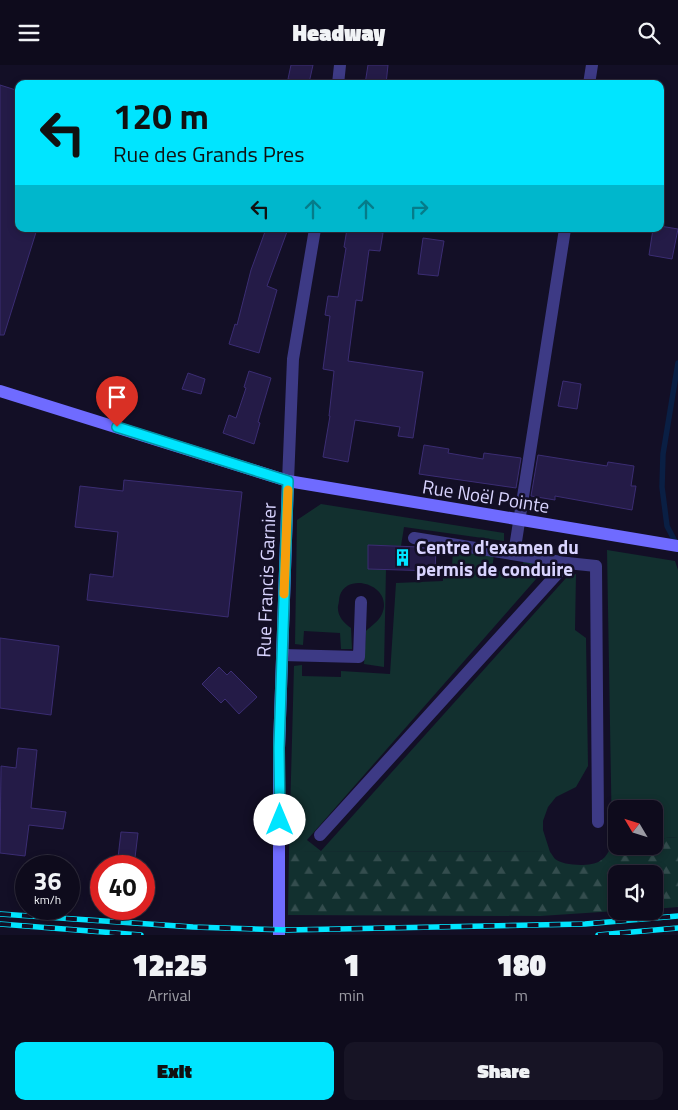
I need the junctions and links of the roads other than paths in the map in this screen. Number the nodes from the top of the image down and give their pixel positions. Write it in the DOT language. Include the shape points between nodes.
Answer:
graph roads {
  1 [pos="340,65"];
  2 [pos="592,65"];
  3 [pos="338,80"];
  4 [pos="590,80"];
  5 [pos="314,232"];
  6 [pos="565,232"];
  7 [pos="0,391"];
  8 [pos="288,481"];
  9 [pos="521,521"];
  10 [pos="414,539"];
  11 [pos="678,546"];
  12 [pos="514,554"];
  13 [pos="567,563"];
  14 [pos="361,602"];
  15 [pos="282,655"];
  16 [pos="598,823"];
  17 [pos="320,835"];
  18 [pos="279,935"];
  1 -- 3 [label="street"];
  2 -- 4 [label="street"];
  5 -- 8 [label="street, Rue Francis Garnier" via="293,359"];
  6 -- 9 [label="street"];
  7 -- 8 [label="street, Rue Noël Pointe"];
  8 -- 9 [label="street, Rue Noël Pointe"];
  8 -- 15 [label="street, Rue Francis Garnier"];
  9 -- 11 [label="street, Rue Noël Pointe"];
  9 -- 12 [label="street"];
  10 -- 12 [label="street"];
  12 -- 13 [label="street"];
  13 -- 16 [label="street" via="596,566"];
  13 -- 17 [label="street"];
  14 -- 15 [label="street" via="359,657"];
  15 -- 18 [label="street, Rue Francis Garnier"];
}
